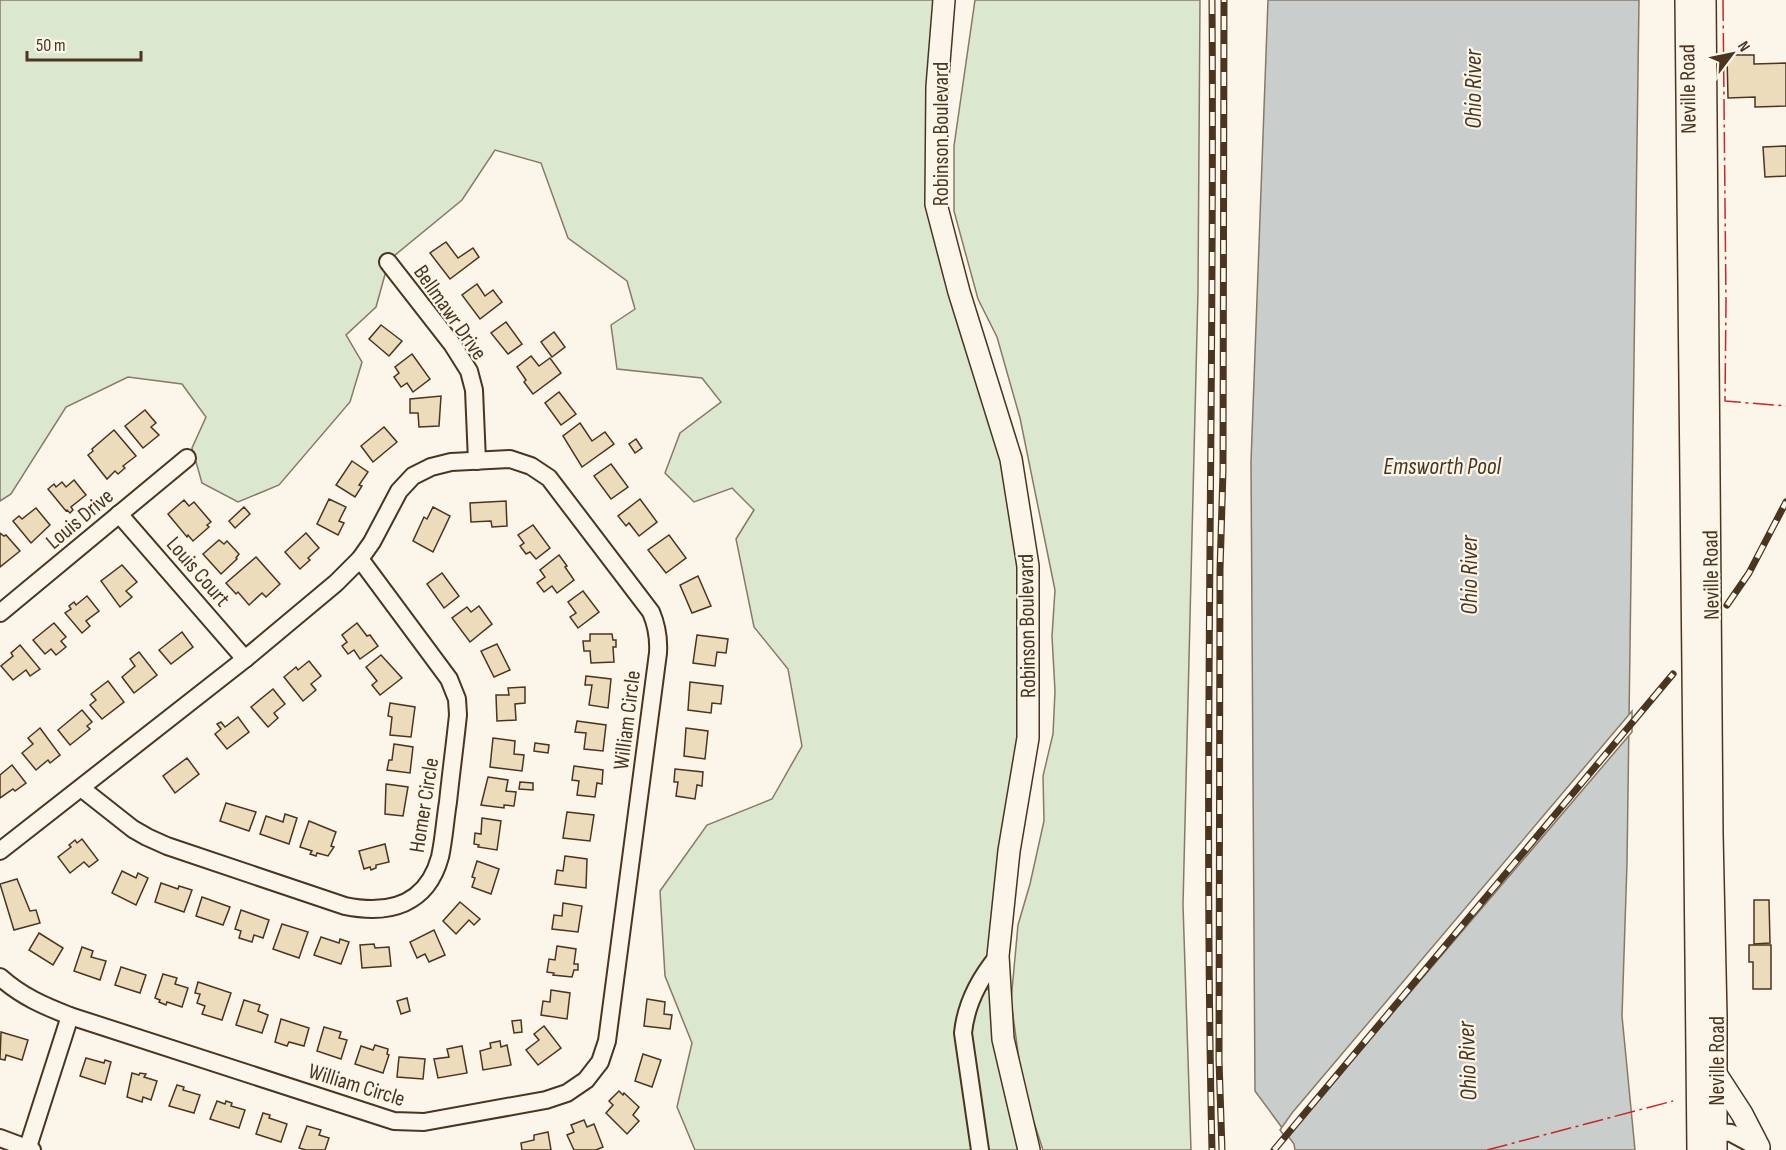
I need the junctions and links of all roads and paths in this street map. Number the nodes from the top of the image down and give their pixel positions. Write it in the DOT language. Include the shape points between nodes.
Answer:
graph roads {
  1 [pos="944,0"];
  2 [pos="1686,0"];
  3 [pos="1705,0"];
  4 [pos="388,262"];
  5 [pos="186,458"];
  6 [pos="477,461"];
  7 [pos="120,514"];
  8 [pos="360,559"];
  9 [pos="0,613"];
  10 [pos="245,658"];
  11 [pos="81,788"];
  12 [pos="0,851"];
  13 [pos="998,956"];
  14 [pos="0,977"];
  15 [pos="70,1016"];
  16 [pos="1716,1074"];
  17 [pos="0,1138"];
  18 [pos="1709,1142"];
  19 [pos="1756,1146"];
  20 [pos="28,1150"];
  21 [pos="980,1150"];
  22 [pos="1029,1150"];
  1 -- 13 [label="main road, Robinson Boulevard" via="936,204 1011,459 1028,566 1028,738 1009,851"];
  2 -- 18 [label="main road, Neville Road"];
  3 -- 16 [label="main road, Neville Road"];
  4 -- 6 [label="street, Bellmawr Drive" via="469,371 474,390"];
  5 -- 7 [label="street, Louis Drive"];
  6 -- 8 [label="street, William Circle" via="451,462 413,476 399,491"];
  6 -- 15 [label="street, William Circle" via="510,459 549,478 657,625 658,653 607,1041 600,1062 586,1080 567,1093 409,1123"];
  7 -- 9 [label="street, Louis Drive"];
  7 -- 10 [label="street, Louis Court"];
  8 -- 10 [label="street, William Circle" via="336,584"];
  8 -- 11 [label="street, Homer Circle" via="439,663 457,699 440,858 429,880 411,899 383,910 345,906 167,846 133,829"];
  10 -- 11 [label="street, William Circle"];
  11 -- 12 [label="street, William Circle"];
  13 -- 21 [label="street" via="971,997 963,1033"];
  13 -- 22 [label="main road, Robinson Boulevard" via="1003,1039"];
  14 -- 15 [label="street, William Circle" via="36,1003"];
  15 -- 20 [label="street"];
  16 -- 18 [label="main road, Neville Road"];
  16 -- 19 [label="main road" via="1742,1114"];
  17 -- 20 [label="street"];
  18 -- 19 [label="street" via="1731,1132"];
}
